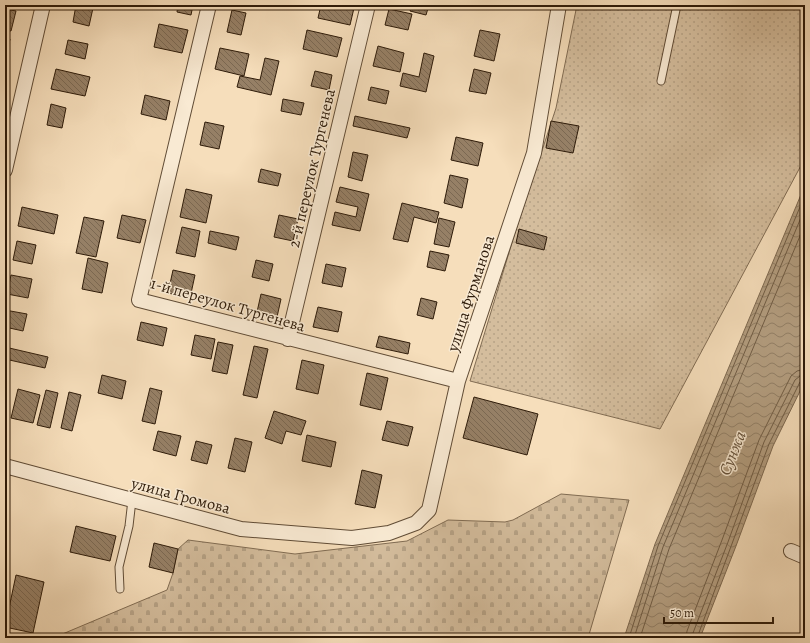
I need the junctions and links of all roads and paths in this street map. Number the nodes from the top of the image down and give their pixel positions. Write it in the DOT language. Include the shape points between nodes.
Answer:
graph roads {
  1 [pos="43,5"];
  2 [pos="209,5"];
  3 [pos="368,5"];
  4 [pos="559,5"];
  5 [pos="677,5"];
  6 [pos="661,81"];
  7 [pos="5,170"];
  8 [pos="288,339"];
  9 [pos="458,381"];
  10 [pos="5,466"];
  11 [pos="132,500"];
  12 [pos="352,538"];
  13 [pos="791,552"];
  14 [pos="805,557"];
  15 [pos="120,589"];
  1 -- 7 [label="street"];
  2 -- 8 [label="street, 1-й переулок Тургенева" via="139,300"];
  3 -- 8 [label="street, 2-й переулок Тургенева"];
  4 -- 9 [label="street, улица Фурманова" via="534,153"];
  5 -- 6 [label="lane"];
  8 -- 9 [label="street, 1-й переулок Тургенева"];
  9 -- 12 [label="street, улица Фурманова" via="429,510 416,523 389,533"];
  10 -- 11 [label="street, улица Громова"];
  11 -- 12 [label="street, улица Громова" via="241,529"];
  11 -- 15 [label="lane" via="129,526 119,567"];
  13 -- 14 [label="street"];
}
